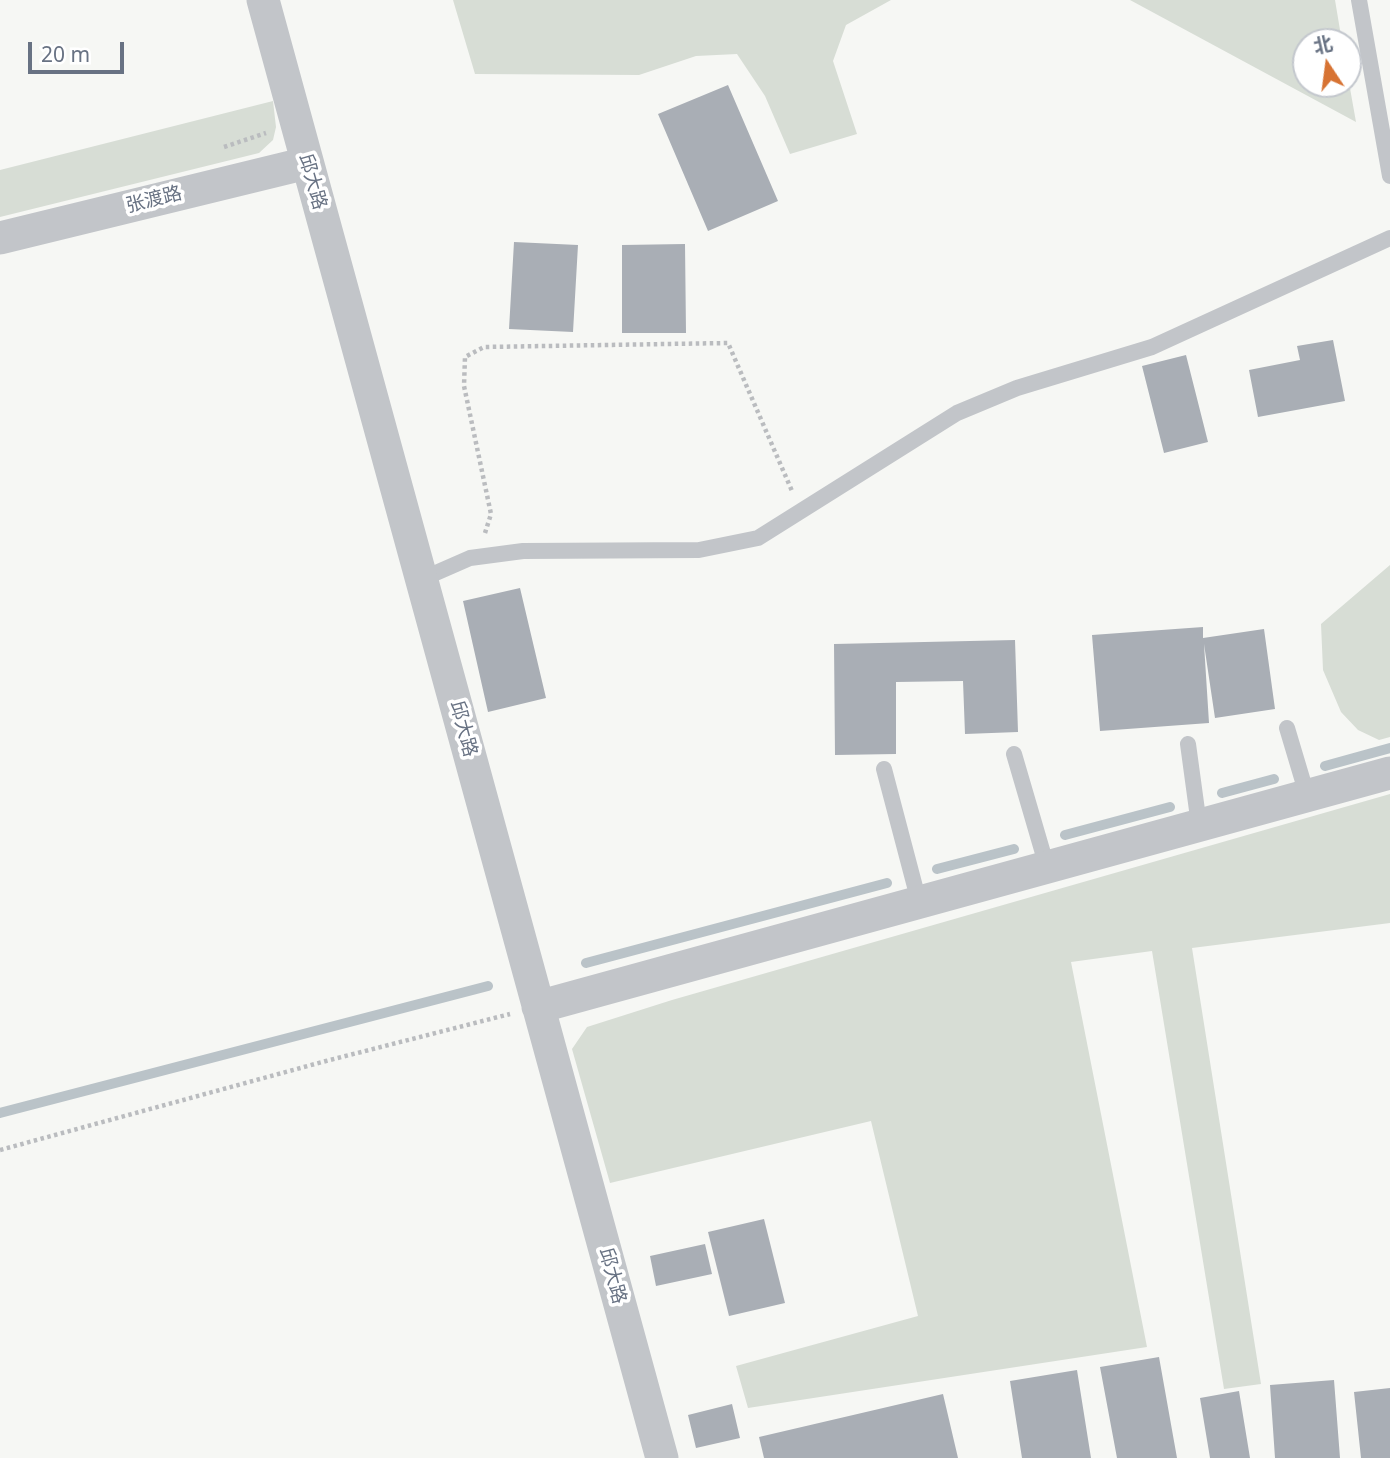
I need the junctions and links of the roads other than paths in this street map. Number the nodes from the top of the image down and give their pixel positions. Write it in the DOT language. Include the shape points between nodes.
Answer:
graph roads {
  1 [pos="262,0"];
  2 [pos="1359,0"];
  3 [pos="1386,128"];
  4 [pos="307,163"];
  5 [pos="1390,176"];
  6 [pos="0,238"];
  7 [pos="1390,238"];
  8 [pos="422,579"];
  9 [pos="1287,728"];
  10 [pos="1188,744"];
  11 [pos="1014,754"];
  12 [pos="884,769"];
  13 [pos="1390,772"];
  14 [pos="1307,795"];
  15 [pos="1199,825"];
  16 [pos="1047,867"];
  17 [pos="919,902"];
  18 [pos="538,1007"];
  19 [pos="662,1458"];
  1 -- 4 [label="street, 邱大路"];
  2 -- 3 [label="lane"];
  3 -- 5 [label="lane"];
  4 -- 6 [label="street, 张渡路"];
  4 -- 8 [label="street, 邱大路"];
  7 -- 8 [label="lane" via="1152,346 1017,388 957,413 758,538 699,551 523,551 470,558"];
  8 -- 18 [label="street, 邱大路"];
  9 -- 14 [label="lane"];
  10 -- 15 [label="lane"];
  11 -- 16 [label="lane"];
  12 -- 17 [label="lane"];
  13 -- 14 [label="street"];
  14 -- 15 [label="street"];
  15 -- 16 [label="street"];
  16 -- 17 [label="street"];
  17 -- 18 [label="street"];
  18 -- 19 [label="street, 邱大路"];
}
